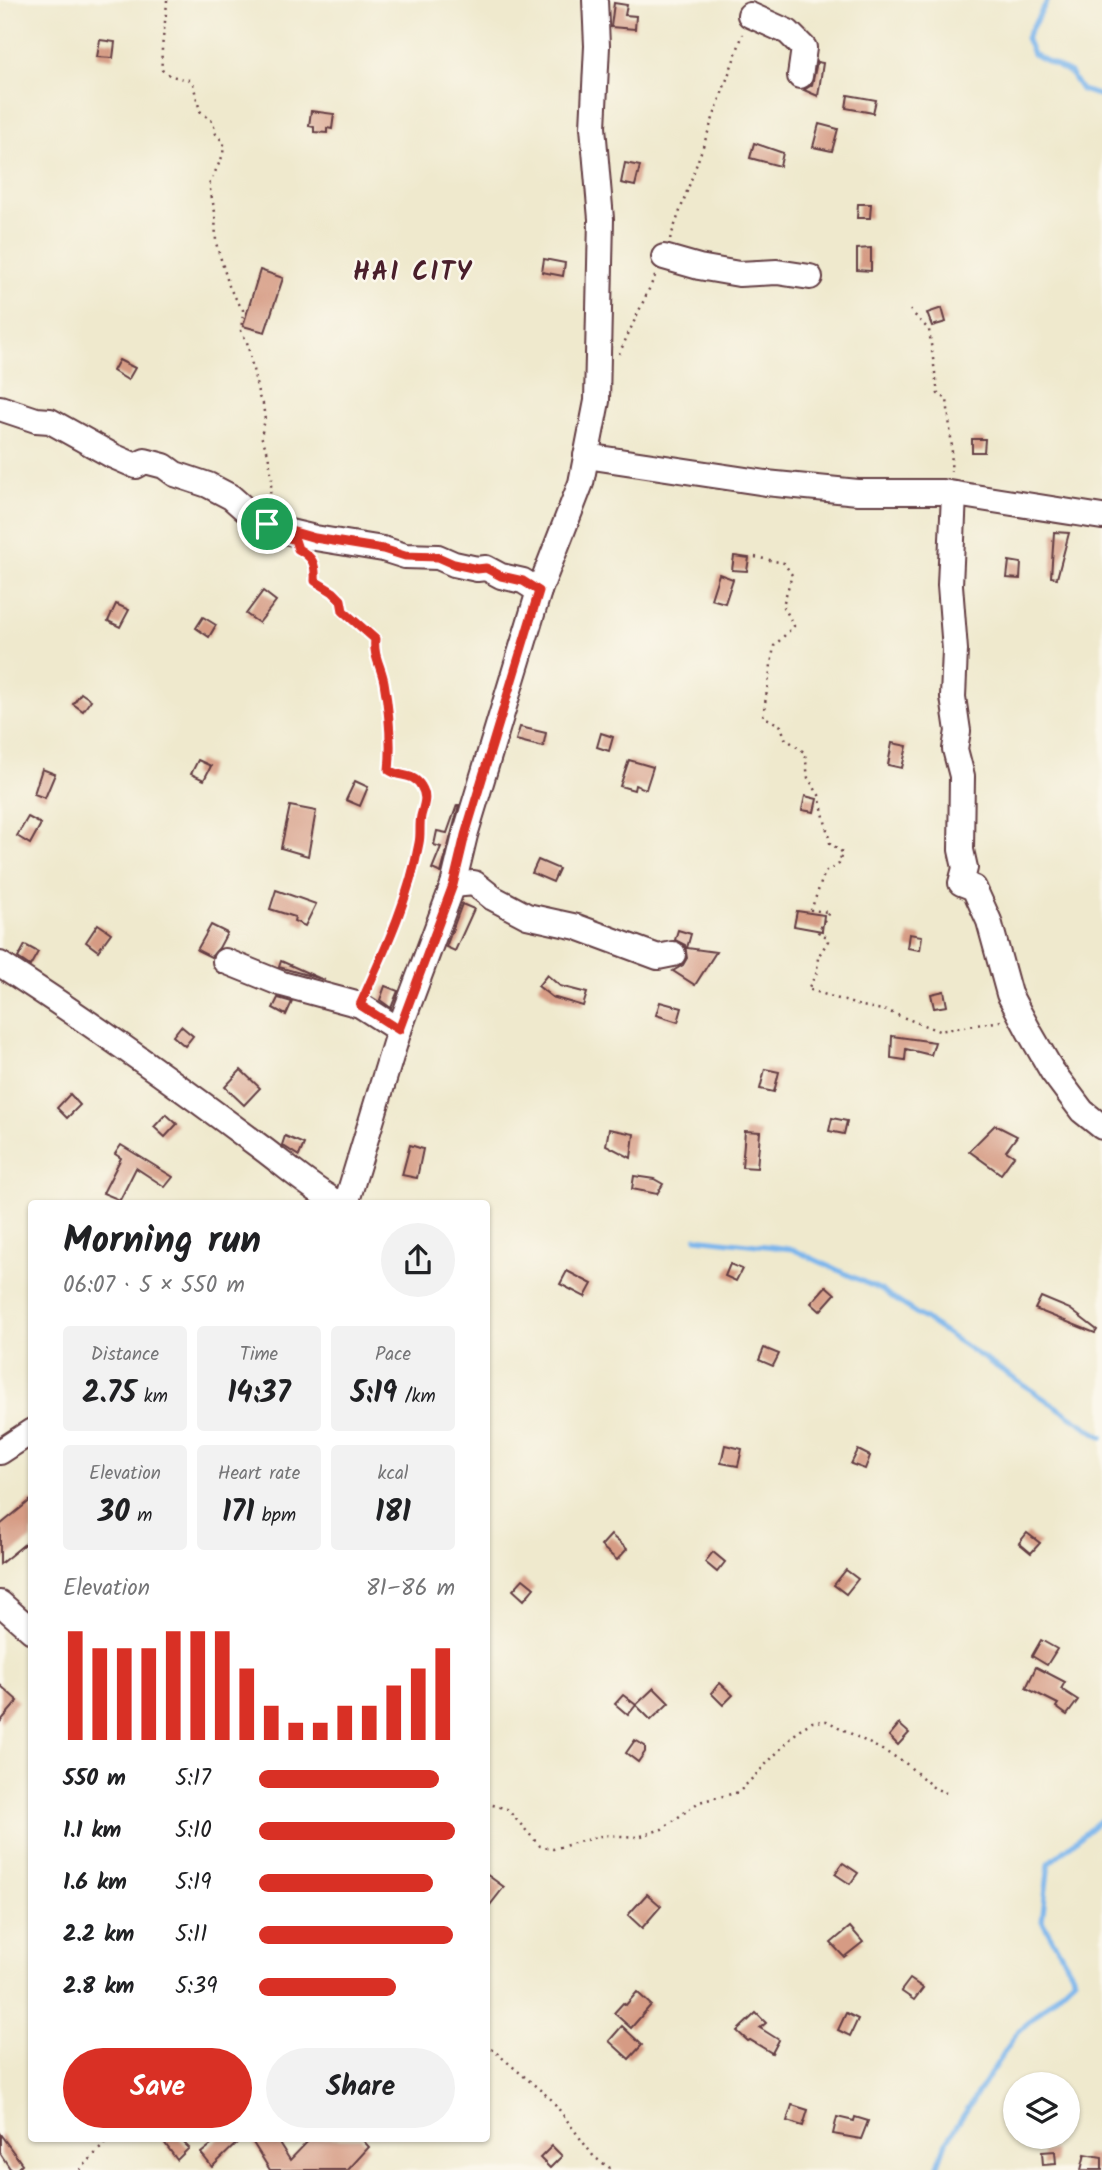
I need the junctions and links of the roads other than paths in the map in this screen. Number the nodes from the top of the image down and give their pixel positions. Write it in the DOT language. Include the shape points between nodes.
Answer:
graph roads {
  1 [pos="595,0"];
  2 [pos="750,15"];
  3 [pos="800,76"];
  4 [pos="664,257"];
  5 [pos="810,277"];
  6 [pos="0,408"];
  7 [pos="586,456"];
  8 [pos="954,494"];
  9 [pos="1102,517"];
  10 [pos="539,591"];
  11 [pos="453,885"];
  12 [pos="673,954"];
  13 [pos="225,961"];
  14 [pos="0,964"];
  15 [pos="399,1030"];
  16 [pos="1102,1127"];
  17 [pos="329,1200"];
  18 [pos="346,1200"];
  19 [pos="28,1434"];
  20 [pos="0,1452"];
  21 [pos="0,1603"];
  22 [pos="28,1628"];
  1 -- 7 [label="street" via="593,127 601,219 597,401"];
  2 -- 3 [label="street" via="788,32 804,48"];
  4 -- 5 [label="street" via="739,274 777,272"];
  6 -- 10 [label="street" via="50,421 136,466 145,461 164,466 208,485 267,524 315,538 486,568"];
  7 -- 8 [label="street" via="766,483"];
  7 -- 10 [label="street" via="581,483"];
  8 -- 9 [label="street"];
  8 -- 16 [label="street" via="950,584 958,731 955,749 962,776 965,868 961,883 974,888 989,920 1009,994 1052,1070 1082,1111"];
  10 -- 11 [label="street"];
  11 -- 12 [label="street" via="474,883 527,916 577,927 655,957"];
  11 -- 15 [label="street"];
  13 -- 15 [label="street" via="282,984 360,1005"];
  14 -- 17 [label="street" via="66,1007"];
  15 -- 18 [label="street"];
  19 -- 20 [label="street"];
  21 -- 22 [label="street"];
}
